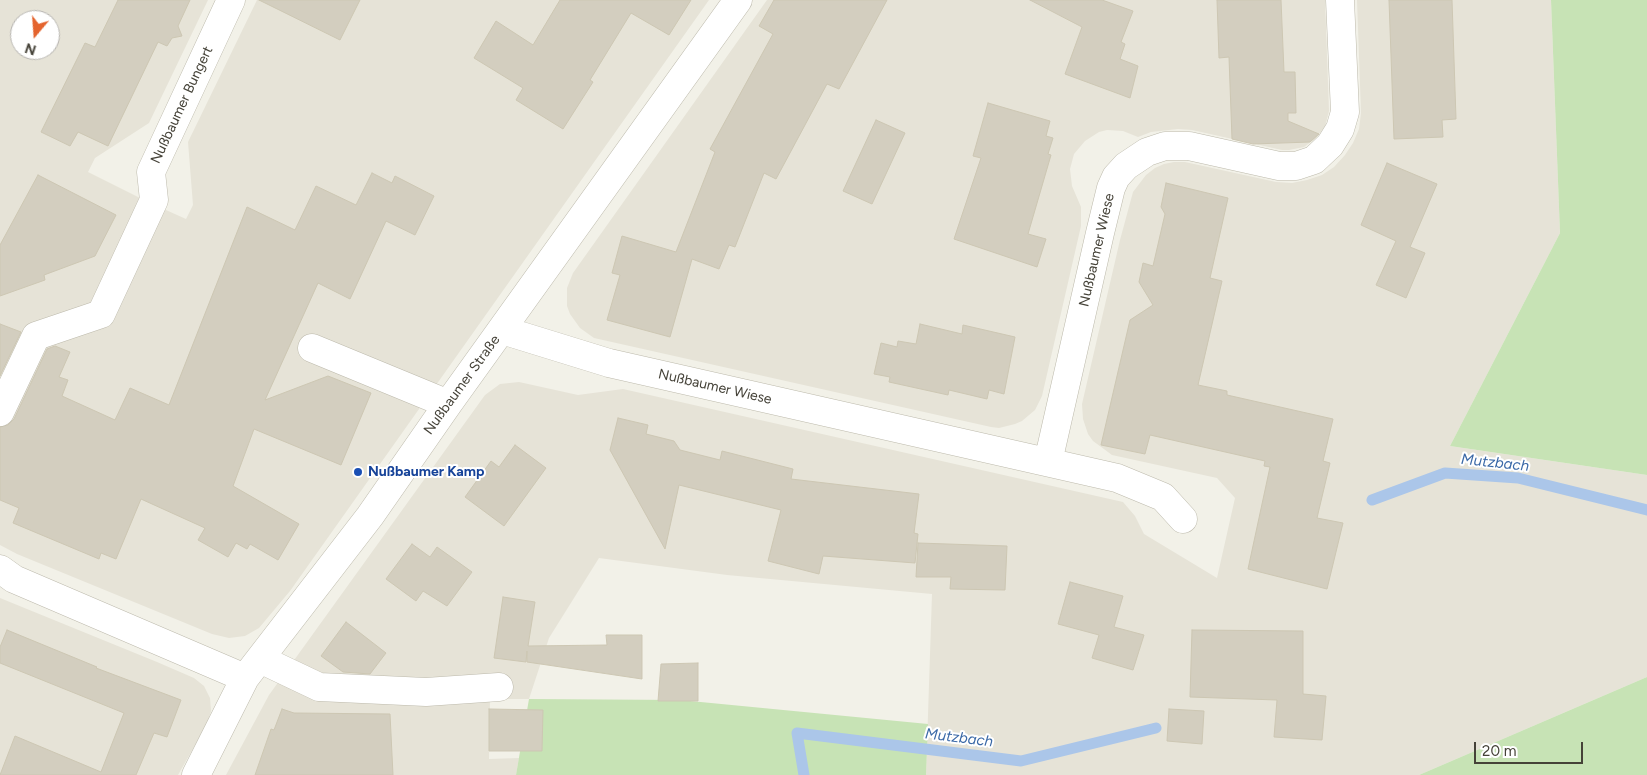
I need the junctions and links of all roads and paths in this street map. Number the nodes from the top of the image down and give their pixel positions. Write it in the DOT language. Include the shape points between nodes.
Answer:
graph roads {
  1 [pos="231,0"];
  2 [pos="738,0"];
  3 [pos="1340,0"];
  4 [pos="502,330"];
  5 [pos="312,348"];
  6 [pos="448,404"];
  7 [pos="0,412"];
  8 [pos="1048,462"];
  9 [pos="1182,518"];
  10 [pos="0,569"];
  11 [pos="252,669"];
  12 [pos="499,687"];
  13 [pos="196,775"];
  1 -- 7 [label="street, Nußbaumer Bungert" via="150,172 154,200 101,314 36,336"];
  2 -- 4 [label="street, Nußbaumer Straße"];
  3 -- 8 [label="street, Nußbaumer Wiese" via="1345,112 1330,146 1314,160 1296,166 1279,166 1189,146 1165,146 1147,152 1116,177 1100,233"];
  4 -- 6 [label="street, Nußbaumer Straße"];
  4 -- 8 [label="street, Nußbaumer Wiese" via="609,363"];
  5 -- 6 [label="street"];
  6 -- 11 [label="street, Nußbaumer Straße" via="370,516"];
  8 -- 9 [label="street, Nußbaumer Wiese" via="1117,478 1163,497"];
  10 -- 11 [label="street" via="14,579"];
  11 -- 12 [label="street" via="319,687 426,692"];
  11 -- 13 [label="street, Nußbaumer Straße"];
}
